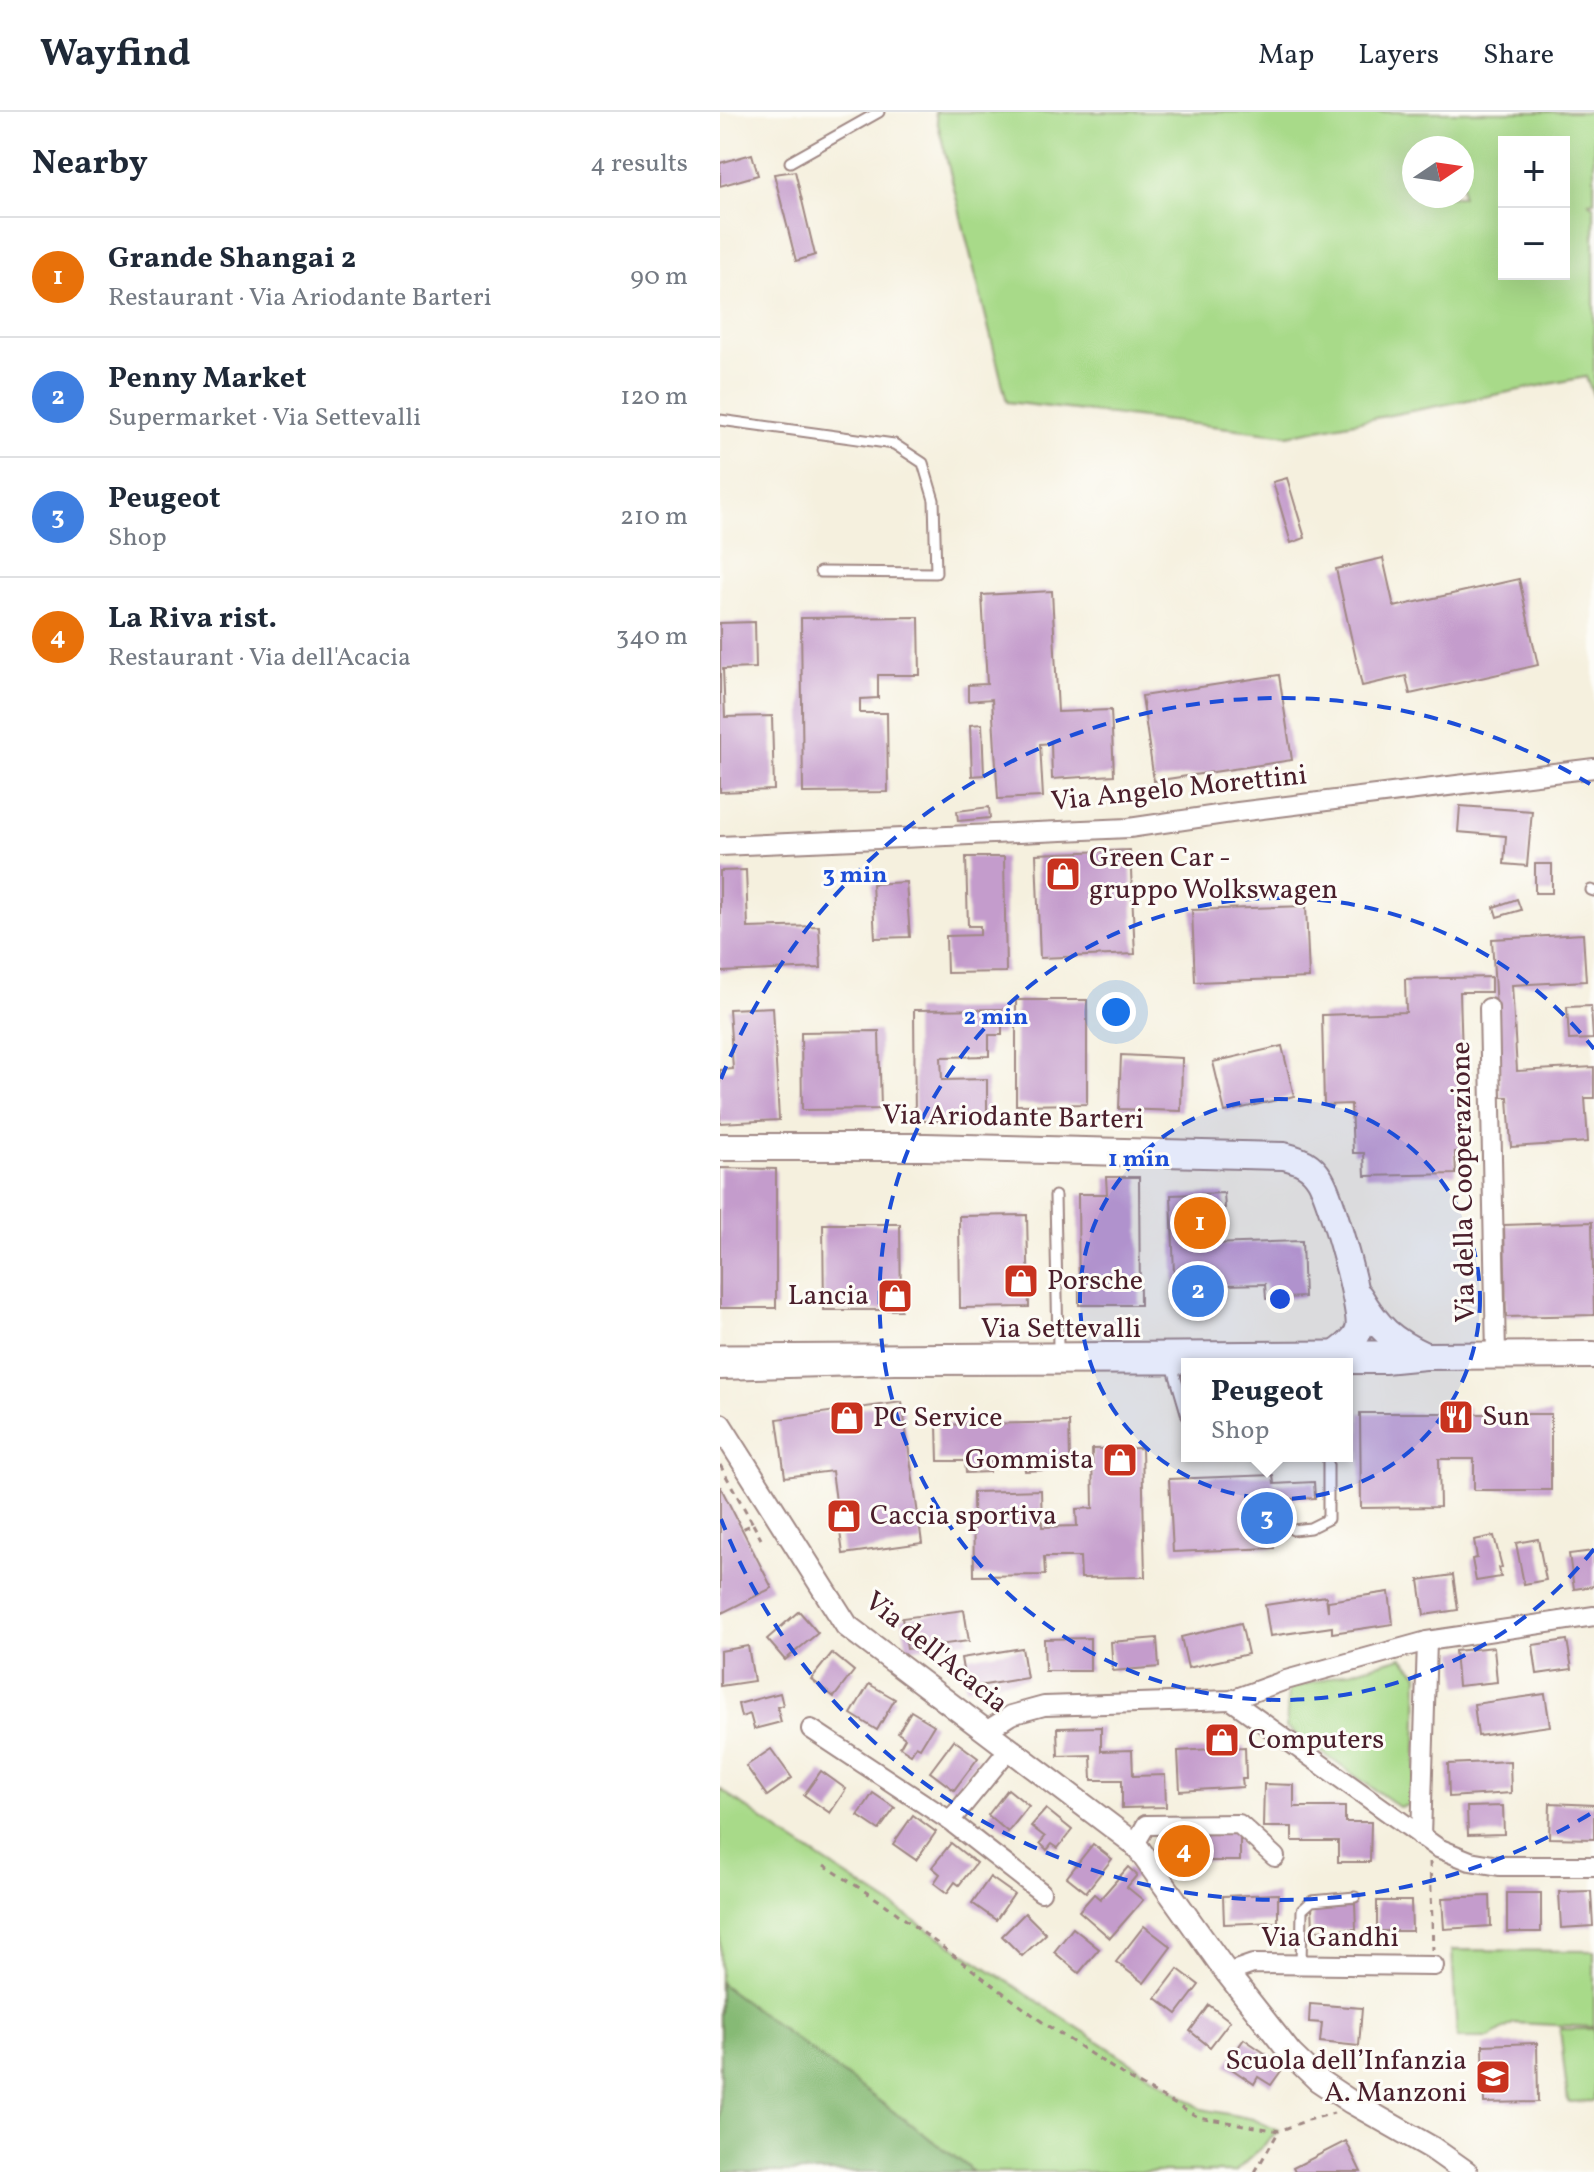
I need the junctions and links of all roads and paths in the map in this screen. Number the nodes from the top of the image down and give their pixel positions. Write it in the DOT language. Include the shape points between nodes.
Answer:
graph roads {
  1 [pos="879,112"];
  2 [pos="790,162"];
  3 [pos="720,420"];
  4 [pos="820,572"];
  5 [pos="1594,768"];
  6 [pos="720,846"];
  7 [pos="1489,1008"];
  8 [pos="720,1147"];
  9 [pos="1055,1196"];
  10 [pos="1357,1293"];
  11 [pos="1058,1346"];
  12 [pos="1414,1351"];
  13 [pos="1496,1355"];
  14 [pos="1594,1355"];
  15 [pos="1334,1357"];
  16 [pos="1171,1361"];
  17 [pos="1181,1361"];
  18 [pos="721,1363"];
  19 [pos="1181,1395"];
  20 [pos="720,1425"];
  21 [pos="1328,1462"];
  22 [pos="720,1465"];
  23 [pos="753,1524"];
  24 [pos="742,1529"];
  25 [pos="1293,1530"];
  26 [pos="761,1539"];
  27 [pos="1594,1616"];
  28 [pos="1427,1641"];
  29 [pos="1231,1700"];
  30 [pos="811,1729"];
  31 [pos="986,1731"];
  32 [pos="1009,1749"];
  33 [pos="950,1821"];
  34 [pos="1425,1840"];
  35 [pos="1135,1844"];
  36 [pos="1275,1857"];
  37 [pos="824,1865"];
  38 [pos="1594,1866"];
  39 [pos="1041,1892"];
  40 [pos="1355,1897"];
  41 [pos="1433,1928"];
  42 [pos="1301,1965"];
  43 [pos="1434,1966"];
  44 [pos="1227,1973"];
  45 [pos="1351,2102"];
  46 [pos="1279,2131"];
  47 [pos="1255,2172"];
  48 [pos="1466,2172"];
  1 -- 2 [label="lane"];
  3 -- 4 [label="lane" via="894,444 923,463 934,500 936,573"];
  5 -- 6 [label="street, Via Angelo Morettini" via="1129,828"];
  7 -- 13 [label="street, Via della Cooperazione"];
  8 -- 10 [label="main road, Via Ariodante Barteri" via="1284,1156 1306,1162 1321,1180"];
  9 -- 11 [label="lane"];
  10 -- 12 [label="main road" via="1384,1333"];
  10 -- 15 [label="main road" via="1359,1333"];
  11 -- 15 [label="lane, Via Settevalli"];
  11 -- 18 [label="lane, Via Settevalli"];
  12 -- 13 [label="main road, Via Settevalli"];
  12 -- 15 [label="main road, Via Settevalli"];
  13 -- 14 [label="main road, Via Settevalli"];
  16 -- 17 [label="main road, Via Settevalli"];
  16 -- 18 [label="main road, Via Settevalli"];
  16 -- 19 [label="lane"];
  20 -- 31 [label="street, Via dell'Acacia" via="847,1626"];
  21 -- 25 [label="lane" via="1328,1519"];
  22 -- 23 [label="path"];
  23 -- 24 [label="path"];
  23 -- 26 [label="path"];
  27 -- 28 [label="street"];
  28 -- 29 [label="street"];
  28 -- 34 [label="street"];
  29 -- 31 [label="street" via="1044,1706 1011,1715"];
  29 -- 34 [label="street"];
  30 -- 33 [label="street"];
  31 -- 32 [label="street, Via dell'Acacia"];
  32 -- 33 [label="street"];
  32 -- 35 [label="street, Via dell'Acacia"];
  33 -- 39 [label="street"];
  34 -- 38 [label="street" via="1470,1861 1499,1866"];
  34 -- 41 [label="path"];
  35 -- 36 [label="street" via="1146,1825 1239,1824"];
  35 -- 44 [label="street, Via dell'Acacia"];
  37 -- 46 [label="path" via="1131,2080 1198,2117"];
  40 -- 42 [label="lane" via="1312,1901 1302,1910"];
  42 -- 43 [label="street, Via Gandhi"];
  42 -- 44 [label="street, Via Gandhi" via="1253,1964"];
  44 -- 45 [label="street, Via dell'Acacia" via="1291,2054"];
  45 -- 46 [label="path" via="1333,2114"];
  45 -- 48 [label="street, Via dell'Acacia"];
  46 -- 47 [label="path"];
}
